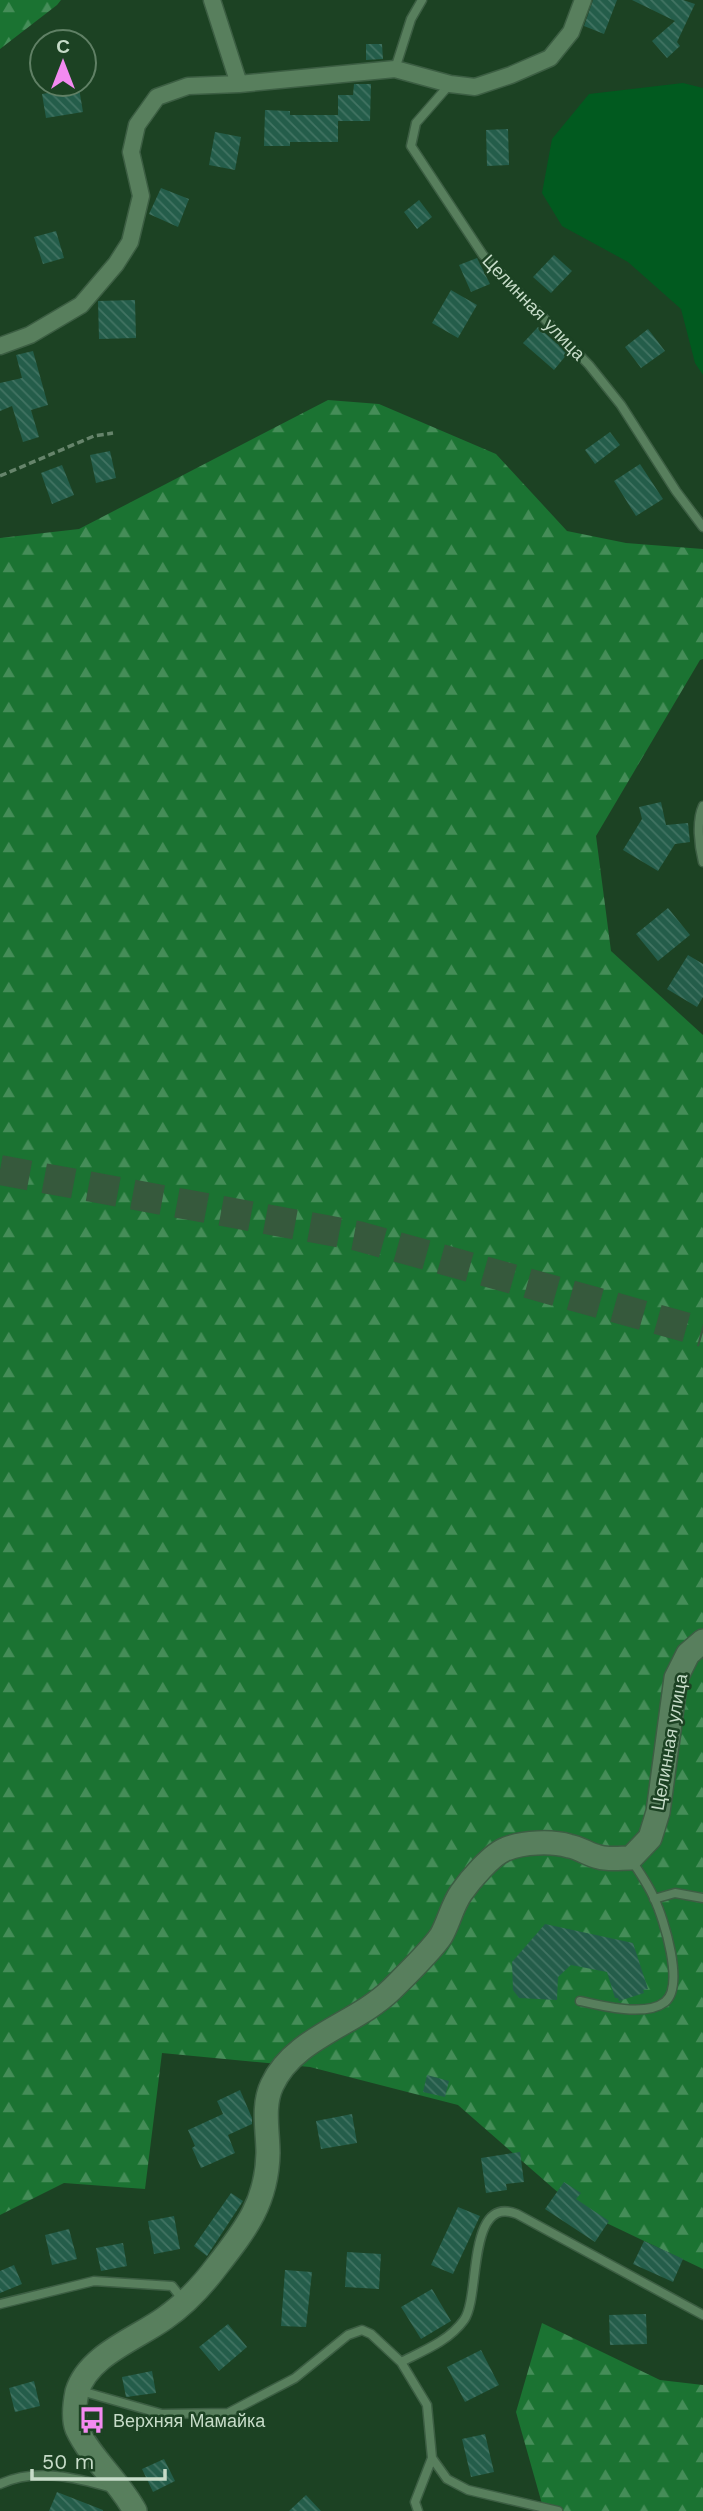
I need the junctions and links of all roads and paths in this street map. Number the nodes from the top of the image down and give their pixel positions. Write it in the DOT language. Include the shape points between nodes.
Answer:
graph roads {
  1 [pos="212,0"];
  2 [pos="422,0"];
  3 [pos="583,0"];
  4 [pos="395,69"];
  5 [pos="239,84"];
  6 [pos="450,84"];
  7 [pos="0,346"];
  8 [pos="113,433"];
  9 [pos="0,476"];
  10 [pos="703,527"];
  11 [pos="703,806"];
  12 [pos="703,862"];
  13 [pos="703,1640"];
  14 [pos="631,1858"];
  15 [pos="703,1898"];
  16 [pos="654,1899"];
  17 [pos="580,2001"];
  18 [pos="185,2302"];
  19 [pos="0,2304"];
  20 [pos="703,2315"];
  21 [pos="401,2362"];
  22 [pos="78,2390"];
  23 [pos="432,2458"];
  24 [pos="0,2484"];
  25 [pos="130,2501"];
  26 [pos="418,2511"];
  27 [pos="558,2511"];
  1 -- 5 [label="street"];
  2 -- 4 [label="lane"];
  3 -- 6 [label="street" via="571,32 550,58 475,87"];
  4 -- 5 [label="street"];
  4 -- 6 [label="street"];
  5 -- 7 [label="street" via="188,86 157,97 137,125 131,152 141,196 130,242 81,305 30,335"];
  6 -- 10 [label="lane, Целинная улица" via="416,123 411,146 483,255 589,365"];
  8 -- 9 [label="path" via="93,436"];
  11 -- 12 [label="lane"];
  13 -- 14 [label="street, Целинная улица" via="688,1654 676,1678 658,1812 650,1838"];
  14 -- 16 [label="lane"];
  14 -- 18 [label="street" via="600,1858 568,1845 506,1849 461,1893 440,1937 389,1992 281,2068 270,2088 266,2115 265,2187 246,2229"];
  15 -- 16 [label="lane" via="675,1893"];
  16 -- 17 [label="lane" via="674,1972 665,2002 617,2010"];
  18 -- 19 [label="lane" via="172,2286 94,2281"];
  18 -- 22 [label="street" via="106,2355"];
  20 -- 21 [label="lane" via="508,2210 496,2212 486,2221 471,2309 463,2321 443,2340"];
  21 -- 22 [label="lane" via="362,2330 348,2335 295,2378 228,2413 162,2414"];
  21 -- 23 [label="lane" via="427,2405"];
  22 -- 25 [label="street" via="76,2426"];
  23 -- 26 [label="lane" via="415,2502"];
  23 -- 27 [label="lane" via="447,2479 468,2490"];
  24 -- 25 [label="lane" via="43,2474 97,2483"];
}
